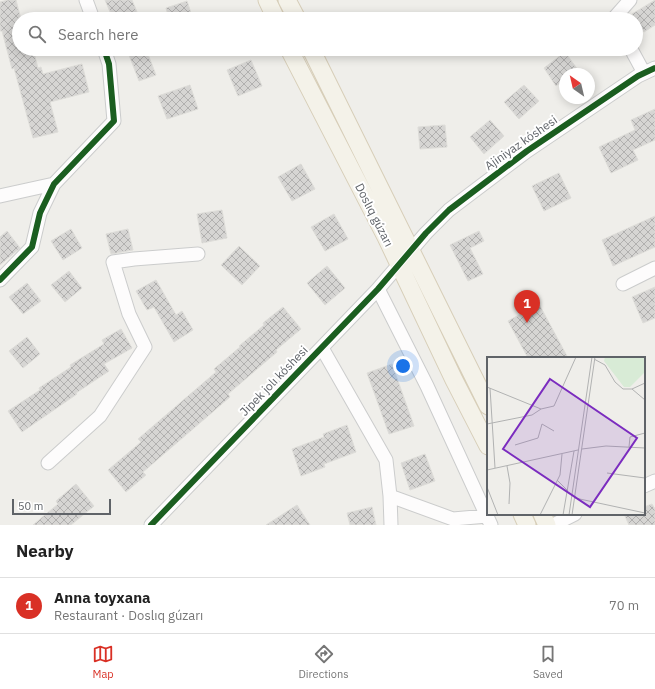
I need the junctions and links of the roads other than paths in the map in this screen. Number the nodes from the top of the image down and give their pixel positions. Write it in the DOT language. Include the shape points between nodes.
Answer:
graph roads {
  1 [pos="86,0"];
  2 [pos="267,0"];
  3 [pos="287,0"];
  4 [pos="630,0"];
  5 [pos="90,12"];
  6 [pos="273,12"];
  7 [pos="293,12"];
  8 [pos="619,12"];
  9 [pos="106,56"];
  10 [pos="293,56"];
  11 [pos="314,56"];
  12 [pos="637,56"];
  13 [pos="649,70"];
  14 [pos="54,184"];
  15 [pos="0,196"];
  16 [pos="411,251"];
  17 [pos="198,254"];
  18 [pos="398,265"];
  19 [pos="655,268"];
  20 [pos="0,280"];
  21 [pos="623,284"];
  22 [pos="378,289"];
  23 [pos="322,348"];
  24 [pos="487,404"];
  25 [pos="487,444"];
  26 [pos="48,463"];
  27 [pos="655,481"];
  28 [pos="645,486"];
  29 [pos="390,496"];
  30 [pos="522,515"];
  31 [pos="542,515"];
  32 [pos="573,515"];
  33 [pos="489,521"];
  34 [pos="151,525"];
  35 [pos="391,525"];
  36 [pos="527,525"];
  37 [pos="547,525"];
  38 [pos="553,525"];
  1 -- 5 [label="street"];
  2 -- 6 [label="main road"];
  3 -- 7 [label="main road"];
  4 -- 8 [label="street"];
  9 -- 14 [label="street" via="114,121"];
  10 -- 18 [label="main road, Doslıq gúzarı"];
  11 -- 16 [label="main road, Doslıq gúzarı"];
  12 -- 13 [label="street"];
  13 -- 16 [label="street, Ajiniyaz kóshesi" via="527,151 449,210"];
  14 -- 15 [label="street"];
  14 -- 20 [label="street" via="40,213 32,247"];
  16 -- 18 [label="street, Jipek jolı kóshesi"];
  16 -- 24 [label="main road, Doslıq gúzarı"];
  17 -- 26 [label="street" via="113,262 129,314 145,347 100,416"];
  18 -- 22 [label="street, Jipek jolı kóshesi"];
  18 -- 25 [label="main road, Doslıq gúzarı"];
  19 -- 21 [label="street"];
  22 -- 23 [label="street, Jipek jolı kóshesi"];
  22 -- 33 [label="street" via="427,386"];
  23 -- 29 [label="street" via="386,460"];
  23 -- 34 [label="street, Jipek jolı kóshesi"];
  27 -- 28 [label="street"];
  29 -- 33 [label="street" via="453,519"];
  29 -- 35 [label="street"];
  30 -- 36 [label="main road"];
  31 -- 37 [label="main road"];
  32 -- 38 [label="street"];
}
